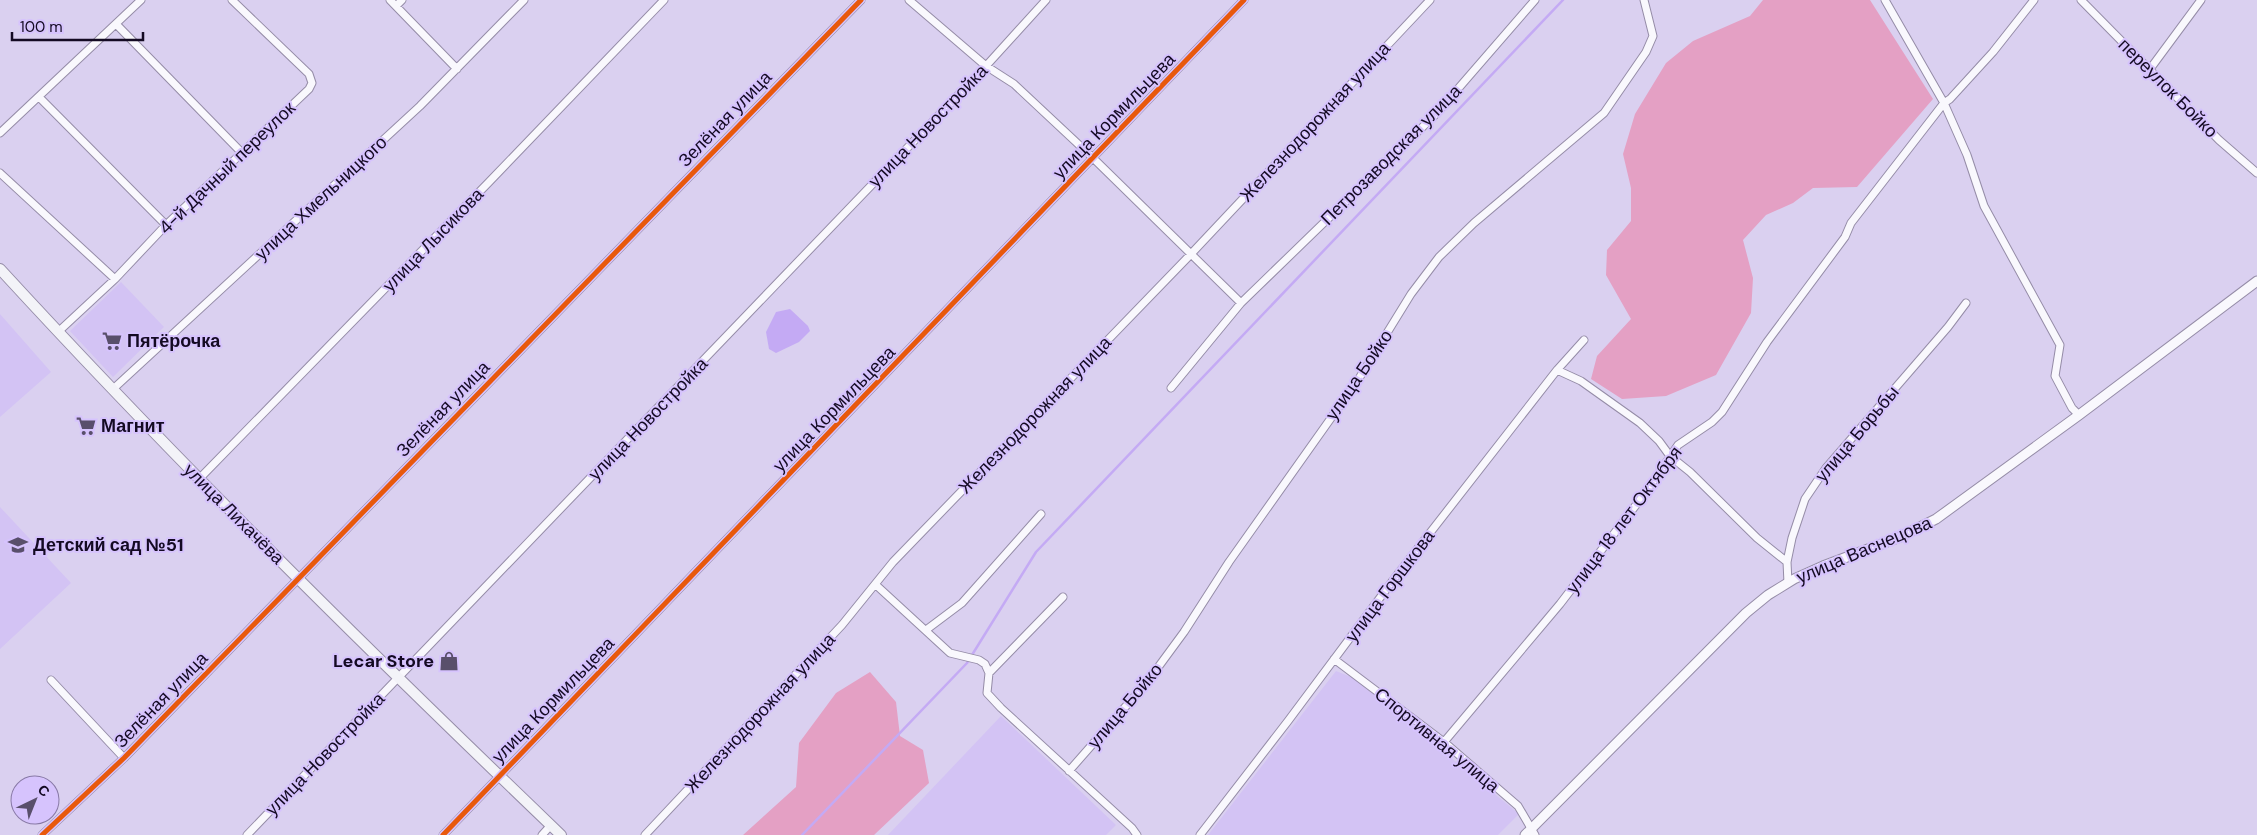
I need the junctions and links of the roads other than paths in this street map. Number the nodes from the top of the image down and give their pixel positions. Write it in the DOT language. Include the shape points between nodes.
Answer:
graph roads {
  1 [pos="141,0"];
  2 [pos="232,0"];
  3 [pos="390,0"];
  4 [pos="402,0"];
  5 [pos="524,0"];
  6 [pos="664,0"];
  7 [pos="861,0"];
  8 [pos="909,0"];
  9 [pos="1046,0"];
  10 [pos="1244,0"];
  11 [pos="1430,0"];
  12 [pos="1534,0"];
  13 [pos="1644,0"];
  14 [pos="1885,0"];
  15 [pos="2034,0"];
  16 [pos="2080,0"];
  17 [pos="2201,0"];
  18 [pos="396,6"];
  19 [pos="116,24"];
  20 [pos="986,66"];
  21 [pos="457,69"];
  22 [pos="2150,69"];
  23 [pos="39,97"];
  24 [pos="1944,103"];
  25 [pos="0,132"];
  26 [pos="242,153"];
  27 [pos="1092,157"];
  28 [pos="0,173"];
  29 [pos="2257,173"];
  30 [pos="166,225"];
  31 [pos="1191,254"];
  32 [pos="0,269"];
  33 [pos="115,279"];
  34 [pos="2257,282"];
  35 [pos="1241,303"];
  36 [pos="1966,303"];
  37 [pos="58,332"];
  38 [pos="1584,340"];
  39 [pos="1557,370"];
  40 [pos="1171,388"];
  41 [pos="112,390"];
  42 [pos="2079,416"];
  43 [pos="1670,456"];
  44 [pos="199,479"];
  45 [pos="1041,514"];
  46 [pos="1787,562"];
  47 [pos="298,578"];
  48 [pos="1788,583"];
  49 [pos="876,585"];
  50 [pos="1063,597"];
  51 [pos="926,630"];
  52 [pos="1334,659"];
  53 [pos="989,673"];
  54 [pos="398,678"];
  55 [pos="51,680"];
  56 [pos="1444,742"];
  57 [pos="124,758"];
  58 [pos="1069,771"];
  59 [pos="499,774"];
  60 [pos="551,825"];
  61 [pos="1530,833"];
  62 [pos="42,835"];
  63 [pos="247,835"];
  64 [pos="443,835"];
  65 [pos="542,835"];
  66 [pos="561,835"];
  67 [pos="645,835"];
  68 [pos="1137,835"];
  69 [pos="1200,835"];
  1 -- 19 [label="street"];
  2 -- 26 [label="street, 4-й Дачный переулок" via="309,74 312,83 309,90"];
  3 -- 18 [label="street"];
  4 -- 18 [label="street"];
  5 -- 21 [label="street, улица Хмельницкого"];
  6 -- 44 [label="street, улица Лысикова"];
  7 -- 47 [label="street, Зелёная улица"];
  8 -- 20 [label="street"];
  9 -- 20 [label="street, улица Новостройка"];
  10 -- 27 [label="street, улица Кормильцева"];
  11 -- 31 [label="street, Железнодорожная улица"];
  12 -- 35 [label="street, Петрозаводская улица" via="1437,113"];
  13 -- 58 [label="street, улица Бойко" via="1653,36 1646,52 1604,113 1474,223 1439,257 1184,632 1148,681"];
  14 -- 24 [label="street"];
  15 -- 24 [label="street, улица 18 лет Октября" via="1993,52"];
  16 -- 22 [label="street, переулок Бойко"];
  17 -- 22 [label="street"];
  18 -- 21 [label="street"];
  19 -- 23 [label="street"];
  19 -- 26 [label="street"];
  20 -- 27 [label="street" via="1014,84"];
  20 -- 54 [label="street, улица Новостройка"];
  21 -- 41 [label="street, улица Хмельницкого"];
  22 -- 29 [label="street, переулок Бойко" via="2219,140"];
  23 -- 25 [label="street"];
  23 -- 30 [label="street"];
  24 -- 42 [label="street" via="1984,206 2060,345 2055,376"];
  24 -- 43 [label="street, улица 18 лет Октября" via="1851,223 1845,237 1748,368 1722,412 1678,445"];
  26 -- 30 [label="street, 4-й Дачный переулок"];
  27 -- 31 [label="street"];
  27 -- 59 [label="street, улица Кормильцева" via="837,426"];
  28 -- 33 [label="street"];
  30 -- 33 [label="street, 4-й Дачный переулок"];
  31 -- 35 [label="street"];
  31 -- 49 [label="street, Железнодорожная улица" via="893,562"];
  32 -- 37 [label="main road, улица Лихачёва"];
  33 -- 37 [label="street, 4-й Дачный переулок"];
  34 -- 42 [label="street, улица Васнецова"];
  35 -- 40 [label="street, Петрозаводская улица"];
  36 -- 46 [label="street, улица Борьбы" via="1805,499"];
  37 -- 41 [label="main road, улица Лихачёва"];
  38 -- 39 [label="street, улица Горшкова"];
  39 -- 43 [label="street" via="1581,381 1640,423 1659,440"];
  39 -- 52 [label="street, улица Горшкова"];
  41 -- 44 [label="main road, улица Лихачёва"];
  42 -- 48 [label="street, улица Васнецова" via="1936,519"];
  43 -- 46 [label="street"];
  43 -- 56 [label="street, улица 18 лет Октября" via="1560,604"];
  44 -- 47 [label="main road, улица Лихачёва"];
  45 -- 51 [label="street" via="962,603"];
  46 -- 48 [label="street, улица Борьбы"];
  47 -- 54 [label="main road, улица Лихачёва"];
  47 -- 57 [label="street, Зелёная улица"];
  48 -- 61 [label="street, улица Васнецова" via="1746,613"];
  49 -- 51 [label="street"];
  49 -- 67 [label="street, Железнодорожная улица"];
  50 -- 53 [label="street"];
  51 -- 53 [label="street" via="950,653 986,664"];
  52 -- 56 [label="street, Спортивная улица"];
  52 -- 69 [label="street, улица Горшкова"];
  53 -- 58 [label="street" via="987,693"];
  54 -- 59 [label="main road, улица Лихачёва"];
  54 -- 63 [label="street, улица Новостройка"];
  55 -- 57 [label="street"];
  56 -- 61 [label="street, Спортивная улица" via="1518,806"];
  57 -- 62 [label="street, Зелёная улица"];
  58 -- 68 [label="street"];
  59 -- 60 [label="main road, улица Лихачёва"];
  59 -- 64 [label="street, улица Кормильцева"];
  60 -- 65 [label="street"];
  60 -- 66 [label="main road, улица Лихачёва"];
}
